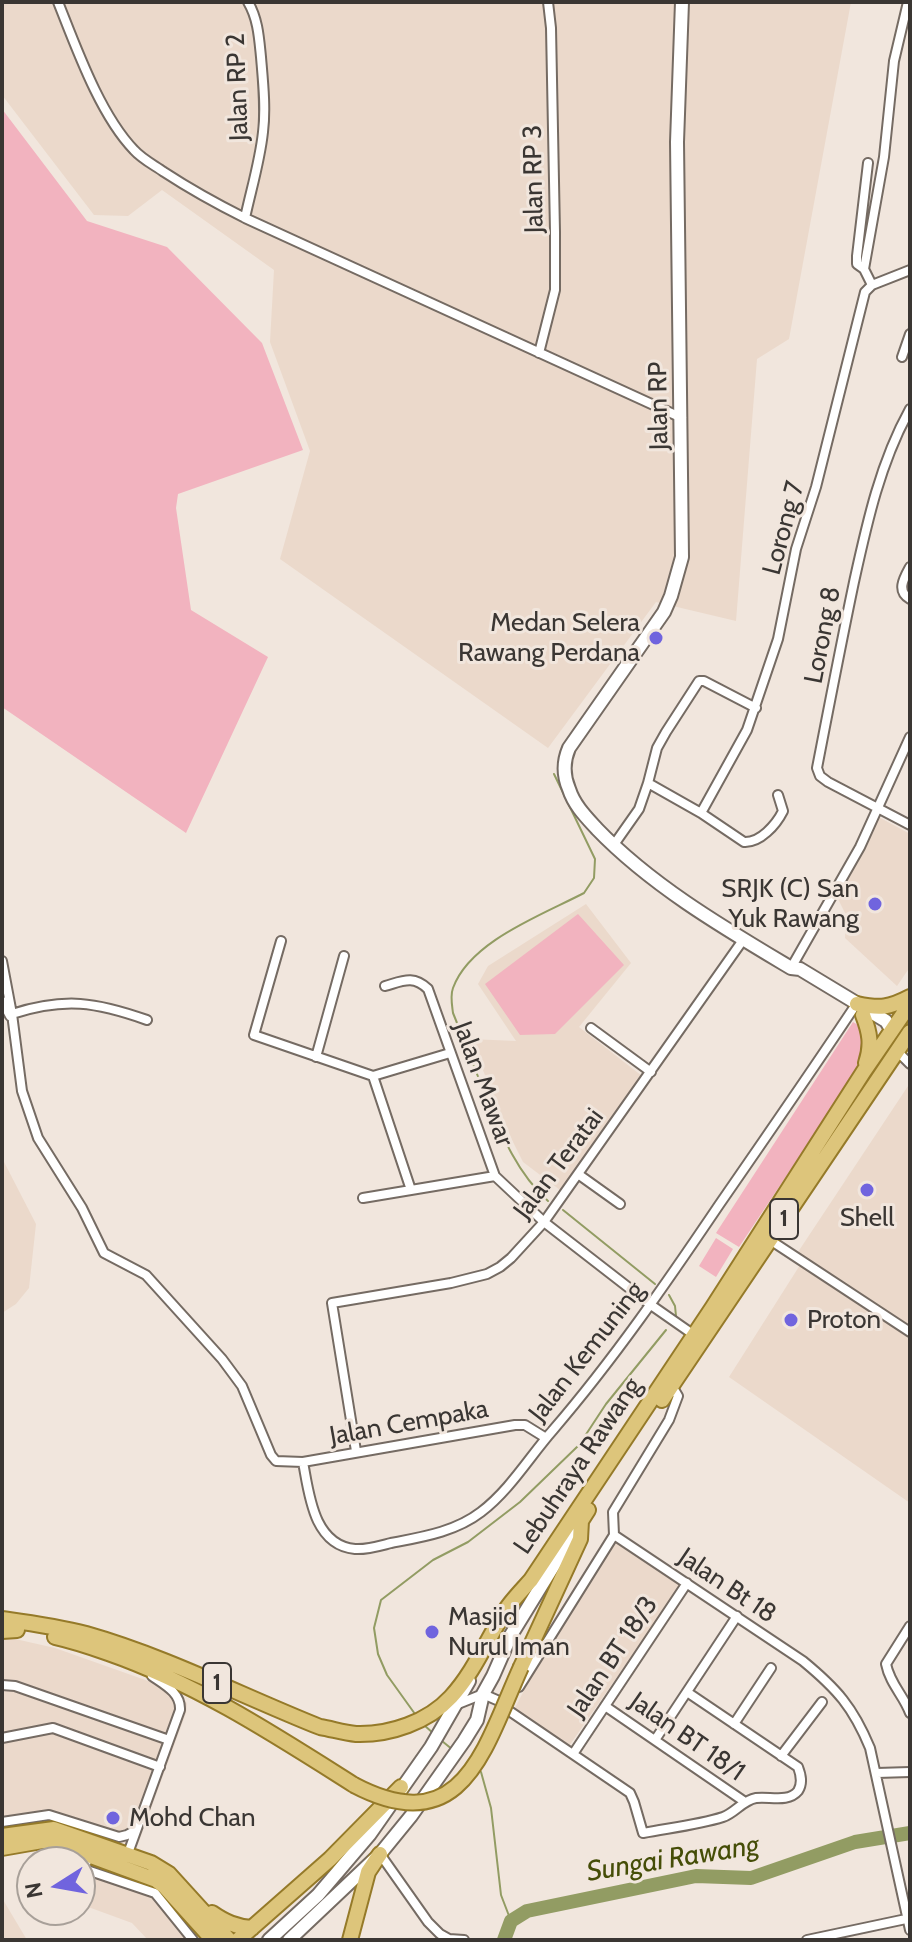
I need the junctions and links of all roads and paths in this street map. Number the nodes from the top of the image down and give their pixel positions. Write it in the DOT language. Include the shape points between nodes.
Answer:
graph roads {
  1 [pos="58,2"];
  2 [pos="248,2"];
  3 [pos="548,2"];
  4 [pos="682,2"];
  5 [pos="908,2"];
  6 [pos="868,163"];
  7 [pos="245,218"];
  8 [pos="864,269"];
  9 [pos="910,270"];
  10 [pos="872,285"];
  11 [pos="910,334"];
  12 [pos="539,353"];
  13 [pos="902,357"];
  14 [pos="910,409"];
  15 [pos="682,418"];
  16 [pos="910,567"];
  17 [pos="910,599"];
  18 [pos="756,708"];
  19 [pos="910,737"];
  20 [pos="648,783"];
  21 [pos="778,795"];
  22 [pos="879,808"];
  23 [pos="701,813"];
  24 [pos="910,825"];
  25 [pos="613,846"];
  26 [pos="743,940"];
  27 [pos="281,941"];
  28 [pos="344,956"];
  29 [pos="2,961"];
  30 [pos="791,968"];
  31 [pos="385,986"];
  32 [pos="910,997"];
  33 [pos="2,1001"];
  34 [pos="910,1004"];
  35 [pos="858,1010"];
  36 [pos="12,1017"];
  37 [pos="147,1020"];
  38 [pos="591,1028"];
  39 [pos="892,1031"];
  40 [pos="910,1031"];
  41 [pos="450,1053"];
  42 [pos="316,1057"];
  43 [pos="893,1057"];
  44 [pos="910,1064"];
  45 [pos="864,1071"];
  46 [pos="651,1072"];
  47 [pos="373,1076"];
  48 [pos="578,1174"];
  49 [pos="495,1176"];
  50 [pos="411,1190"];
  51 [pos="363,1198"];
  52 [pos="620,1204"];
  53 [pos="544,1222"];
  54 [pos="770,1240"];
  55 [pos="651,1305"];
  56 [pos="910,1332"];
  57 [pos="694,1335"];
  58 [pos="672,1386"];
  59 [pos="546,1438"];
  60 [pos="356,1451"];
  61 [pos="303,1462"];
  62 [pos="581,1521"];
  63 [pos="614,1535"];
  64 [pos="687,1583"];
  65 [pos="737,1616"];
  66 [pos="2,1619"];
  67 [pos="910,1626"];
  68 [pos="7,1630"];
  69 [pos="125,1659"];
  70 [pos="771,1668"];
  71 [pos="2,1685"];
  72 [pos="687,1692"];
  73 [pos="483,1694"];
  74 [pos="456,1699"];
  75 [pos="822,1702"];
  76 [pos="605,1706"];
  77 [pos="505,1708"];
  78 [pos="909,1709"];
  79 [pos="477,1720"];
  80 [pos="734,1724"];
  81 [pos="2,1738"];
  82 [pos="169,1740"];
  83 [pos="655,1740"];
  84 [pos="573,1754"];
  85 [pos="781,1756"];
  86 [pos="160,1767"];
  87 [pos="910,1772"];
  88 [pos="877,1773"];
  89 [pos="401,1787"];
  90 [pos="745,1802"];
  91 [pos="2,1822"];
  92 [pos="137,1829"];
  93 [pos="2,1836"];
  94 [pos="76,1846"];
  95 [pos="85,1846"];
  96 [pos="2,1848"];
  97 [pos="96,1851"];
  98 [pos="380,1854"];
  99 [pos="125,1861"];
  100 [pos="96,1873"];
  101 [pos="192,1899"];
  102 [pos="906,1919"];
  103 [pos="252,1928"];
  104 [pos="910,1930"];
  105 [pos="197,1933"];
  106 [pos="211,1940"];
  107 [pos="229,1940"];
  108 [pos="238,1940"];
  109 [pos="269,1940"];
  110 [pos="289,1940"];
  111 [pos="350,1940"];
  112 [pos="464,1940"];
  113 [pos="807,1940"];
  1 -- 7 [label="street" via="97,93 134,150 201,196"];
  2 -- 7 [label="street, Jalan RP 2" via="258,28 264,129"];
  3 -- 12 [label="street, Jalan RP 3" via="555,290"];
  4 -- 15 [label="street, Jalan RP" via="677,142"];
  5 -- 8 [label="street" via="894,61"];
  6 -- 8 [label="street" via="857,256"];
  7 -- 12 [label="street"];
  8 -- 10 [label="street"];
  9 -- 10 [label="street"];
  10 -- 18 [label="street, Lorong 7" via="861,302 796,549 778,639"];
  11 -- 13 [label="street"];
  12 -- 15 [label="street"];
  14 -- 22 [label="street, Lorong 8" via="868,517 817,768 828,782"];
  15 -- 25 [label="street, Jalan RP" via="683,548 671,596 564,760 576,804"];
  16 -- 17 [label="street" via="902,589"];
  18 -- 20 [label="street" via="699,681 657,748"];
  18 -- 23 [label="street, Lorong 7"];
  19 -- 22 [label="street"];
  20 -- 23 [label="street"];
  20 -- 25 [label="street" via="639,809"];
  21 -- 23 [label="street" via="781,816 751,843"];
  22 -- 24 [label="street, Lorong 8"];
  22 -- 30 [label="street"];
  25 -- 26 [label="street"];
  26 -- 30 [label="street"];
  26 -- 46 [label="street, Jalan Teratai"];
  27 -- 42 [label="street" via="254,1035"];
  28 -- 42 [label="street"];
  29 -- 36 [label="street"];
  30 -- 35 [label="street"];
  31 -- 41 [label="street, Jalan Mawar" via="410,979 428,989"];
  32 -- 35 [label="main road" via="891,1006"];
  33 -- 36 [label="street"];
  34 -- 39 [label="main road, Lebuhraya Rawang / 1"];
  35 -- 39 [label="street"];
  35 -- 45 [label="main road" via="871,1042"];
  35 -- 55 [label="street, Jalan Kemuning"];
  36 -- 37 [label="street" via="29,1008 85,1003"];
  36 -- 61 [label="street, Jalan Cempaka" via="22,1091 34,1127 104,1253 146,1275 222,1359 242,1386 276,1461"];
  38 -- 46 [label="street"];
  39 -- 40 [label="main road"];
  39 -- 43 [label="main road"];
  39 -- 45 [label="main road, Lebuhraya Rawang / 1"];
  40 -- 43 [label="main road, Lebuhraya Rawang / 1"];
  41 -- 47 [label="street"];
  41 -- 49 [label="street, Jalan Mawar"];
  42 -- 47 [label="street"];
  43 -- 44 [label="street"];
  43 -- 54 [label="main road, Lebuhraya Rawang / 1"];
  45 -- 57 [label="main road, Lebuhraya Rawang / 1"];
  46 -- 48 [label="street, Jalan Teratai"];
  47 -- 50 [label="street"];
  48 -- 52 [label="street"];
  48 -- 53 [label="street, Jalan Teratai"];
  49 -- 50 [label="street"];
  49 -- 53 [label="street, Jalan Mawar"];
  50 -- 51 [label="street"];
  53 -- 55 [label="street, Jalan Mawar"];
  53 -- 60 [label="street, Jalan Teratai" via="511,1258 487,1274 332,1303"];
  54 -- 56 [label="street"];
  54 -- 58 [label="main road, Lebuhraya Rawang / 1"];
  55 -- 57 [label="street, Jalan Mawar"];
  55 -- 59 [label="street, Jalan Kemuning"];
  57 -- 74 [label="main road, Lebuhraya Rawang / 1" via="531,1580 509,1605"];
  58 -- 62 [label="main road, Lebuhraya Rawang / 1"];
  58 -- 63 [label="street" via="678,1396 669,1420 613,1512"];
  59 -- 60 [label="street, Jalan Cempaka" via="515,1425"];
  59 -- 61 [label="street, Jalan Kemuning" via="482,1512 438,1533 354,1549 335,1542 316,1517"];
  60 -- 61 [label="street, Jalan Cempaka"];
  62 -- 69 [label="main road, 1, bridge" via="580,1539 477,1763 457,1788 429,1801 396,1802 375,1796 264,1728"];
  62 -- 73 [label="street, Lebuhraya Rawang" via="511,1635"];
  63 -- 64 [label="street, Jalan Bt 18"];
  63 -- 77 [label="street"];
  64 -- 65 [label="street, Jalan Bt 18"];
  64 -- 76 [label="street, Jalan BT 18/3"];
  65 -- 72 [label="street"];
  65 -- 88 [label="street, Jalan Bt 18" via="830,1684 859,1723"];
  66 -- 74 [label="main road, 1" via="86,1634 320,1727 353,1734 400,1727"];
  67 -- 78 [label="street" via="886,1664"];
  68 -- 69 [label="main road, 1" via="63,1638"];
  69 -- 82 [label="street" via="178,1695 180,1710"];
  70 -- 80 [label="street"];
  71 -- 82 [label="street"];
  72 -- 80 [label="street"];
  72 -- 83 [label="street"];
  73 -- 74 [label="street"];
  73 -- 77 [label="street"];
  73 -- 79 [label="street, Lebuhraya Rawang"];
  74 -- 89 [label="street" via="431,1747"];
  75 -- 85 [label="street"];
  76 -- 83 [label="street, Jalan BT 18/1"];
  76 -- 84 [label="street, Jalan BT 18/3"];
  77 -- 79 [label="street"];
  77 -- 84 [label="street"];
  79 -- 98 [label="street, Lebuhraya Rawang"];
  80 -- 85 [label="street"];
  81 -- 86 [label="street" via="53,1728"];
  82 -- 86 [label="street"];
  83 -- 90 [label="street, Jalan BT 18/1"];
  84 -- 90 [label="street" via="630,1793 643,1833 720,1818"];
  85 -- 90 [label="street" via="798,1767 799,1790 783,1798"];
  86 -- 92 [label="street"];
  87 -- 88 [label="street"];
  88 -- 102 [label="street, Jalan Bt 18"];
  89 -- 103 [label="main road"];
  89 -- 109 [label="street" via="350,1858"];
  91 -- 92 [label="street" via="49,1815 119,1837"];
  92 -- 99 [label="street"];
  93 -- 95 [label="main road" via="49,1828"];
  94 -- 96 [label="main road" via="42,1841"];
  97 -- 99 [label="main road"];
  98 -- 110 [label="street, Lebuhraya Rawang"];
  98 -- 111 [label="main road" via="368,1872"];
  98 -- 112 [label="street" via="428,1922 449,1939"];
  99 -- 101 [label="main road" via="161,1868"];
  99 -- 105 [label="main road" via="165,1887"];
  100 -- 105 [label="street" via="155,1893"];
  101 -- 103 [label="main road" via="228,1923"];
  101 -- 107 [label="main road"];
  102 -- 104 [label="street, Jalan Bt 18"];
  102 -- 113 [label="street"];
  103 -- 108 [label="main road"];
  105 -- 106 [label="main road"];
}
